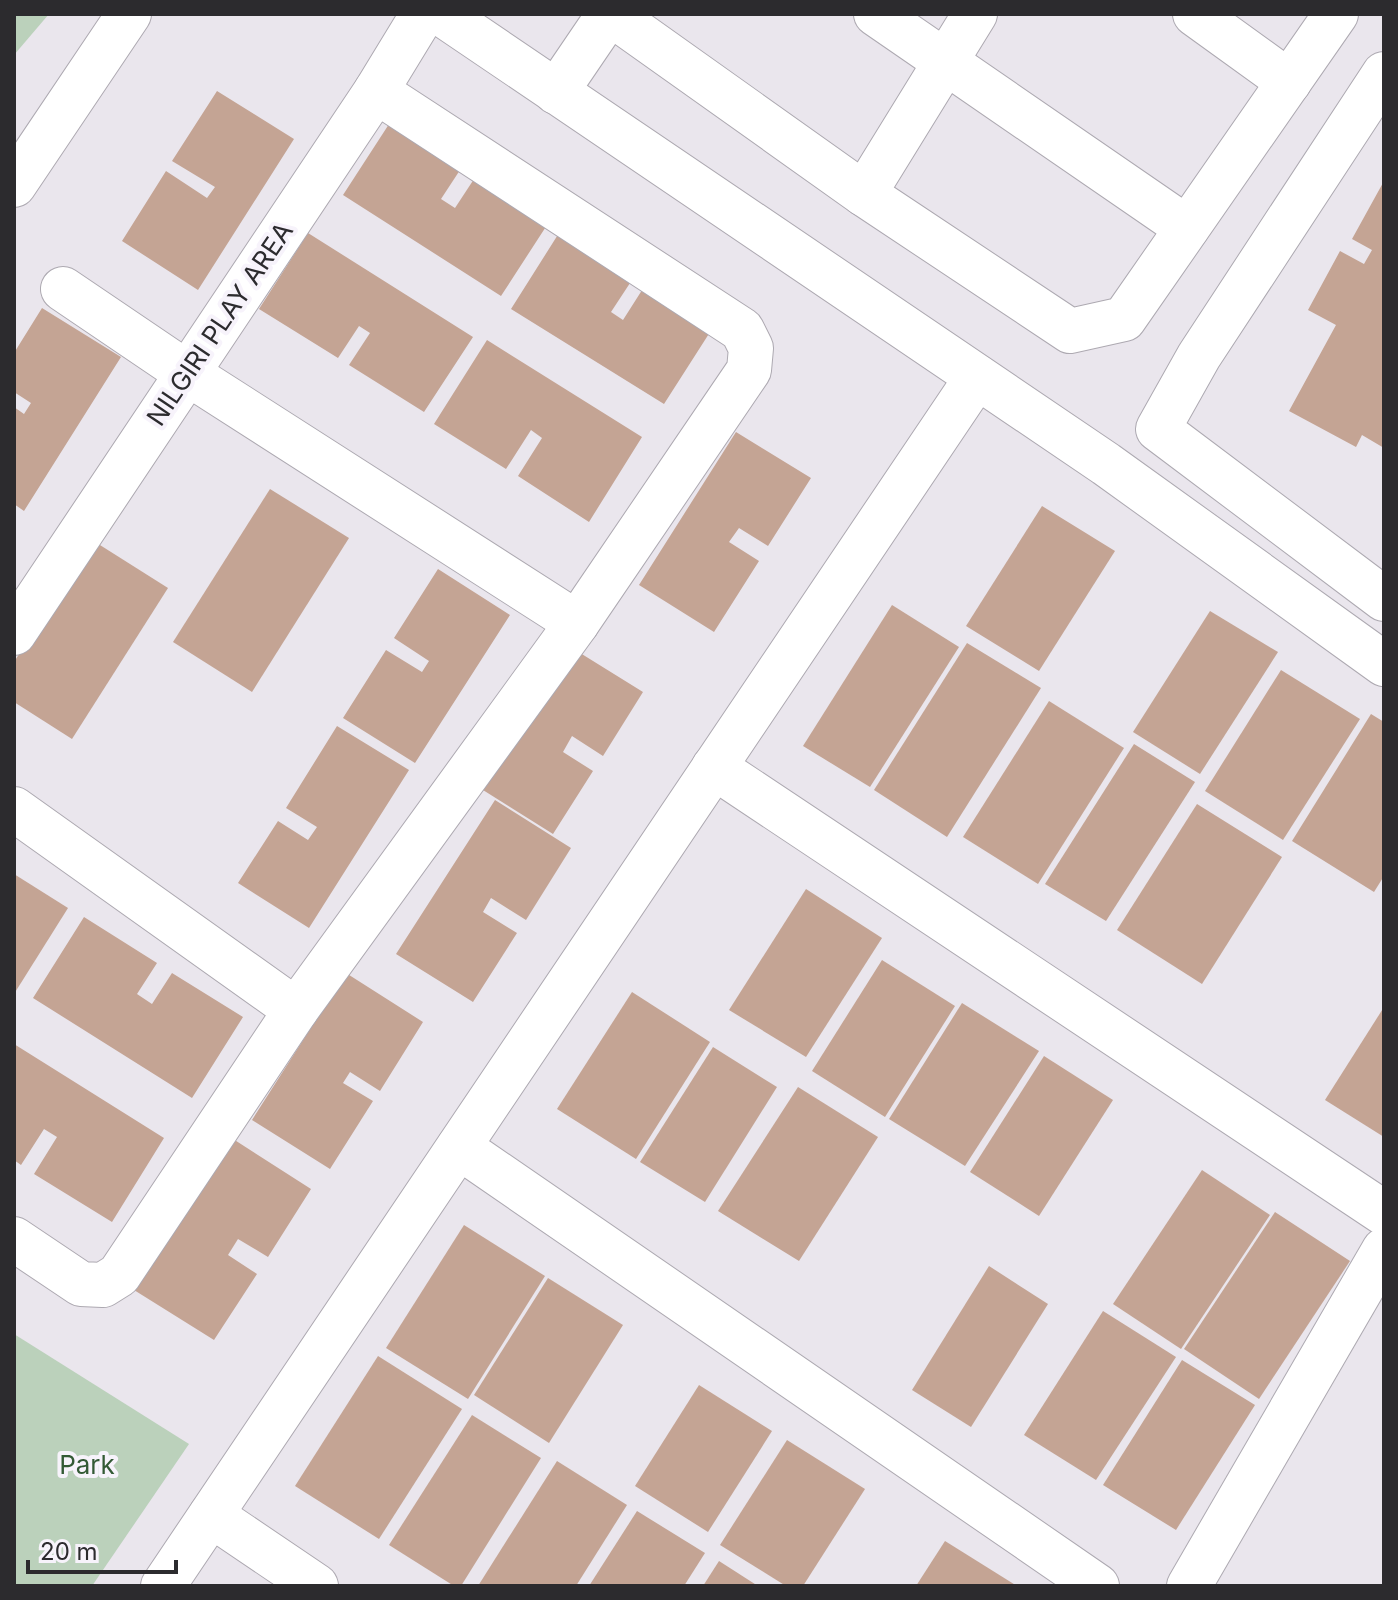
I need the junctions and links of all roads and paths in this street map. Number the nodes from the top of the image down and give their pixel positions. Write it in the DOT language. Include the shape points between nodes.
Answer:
graph roads {
  1 [pos="129,14"];
  2 [pos="423,14"];
  3 [pos="442,14"];
  4 [pos="610,14"];
  5 [pos="876,14"];
  6 [pos="975,14"];
  7 [pos="1195,14"];
  8 [pos="1336,14"];
  9 [pos="946,62"];
  10 [pos="1384,74"];
  11 [pos="1289,82"];
  12 [pos="376,91"];
  13 [pos="556,92"];
  14 [pos="14,185"];
  15 [pos="864,194"];
  16 [pos="1187,228"];
  17 [pos="63,289"];
  18 [pos="187,373"];
  19 [pos="977,377"];
  20 [pos="1384,599"];
  21 [pos="577,623"];
  22 [pos="14,633"];
  23 [pos="1384,664"];
  24 [pos="714,767"];
  25 [pos="14,809"];
  26 [pos="296,1010"];
  27 [pos="459,1147"];
  28 [pos="1384,1213"];
  29 [pos="14,1239"];
  30 [pos="1384,1250"];
  31 [pos="211,1515"];
  32 [pos="163,1586"];
  33 [pos="316,1586"];
  34 [pos="1097,1586"];
  35 [pos="1189,1586"];
  1 -- 14 [label="street"];
  2 -- 12 [label="street, NILGIRI PLAY AREA"];
  3 -- 13 [label="street"];
  4 -- 13 [label="street"];
  4 -- 15 [label="street"];
  5 -- 9 [label="street"];
  6 -- 9 [label="street"];
  7 -- 11 [label="street"];
  8 -- 11 [label="street"];
  9 -- 15 [label="street"];
  9 -- 16 [label="street"];
  10 -- 20 [label="street" via="1199,356 1158,429"];
  11 -- 16 [label="street"];
  12 -- 18 [label="street, NILGIRI PLAY AREA"];
  12 -- 21 [label="street" via="742,330 751,348 749,370"];
  13 -- 19 [label="street"];
  15 -- 16 [label="street" via="1070,331 1124,319"];
  17 -- 18 [label="street"];
  18 -- 21 [label="street"];
  18 -- 22 [label="street, NILGIRI PLAY AREA"];
  19 -- 23 [label="street"];
  19 -- 24 [label="street"];
  21 -- 26 [label="street"];
  24 -- 27 [label="street"];
  24 -- 28 [label="street"];
  25 -- 26 [label="street"];
  26 -- 29 [label="street" via="119,1275 103,1285 81,1284"];
  27 -- 31 [label="street"];
  27 -- 34 [label="street"];
  30 -- 35 [label="street"];
  31 -- 32 [label="street"];
  31 -- 33 [label="street"];
}
